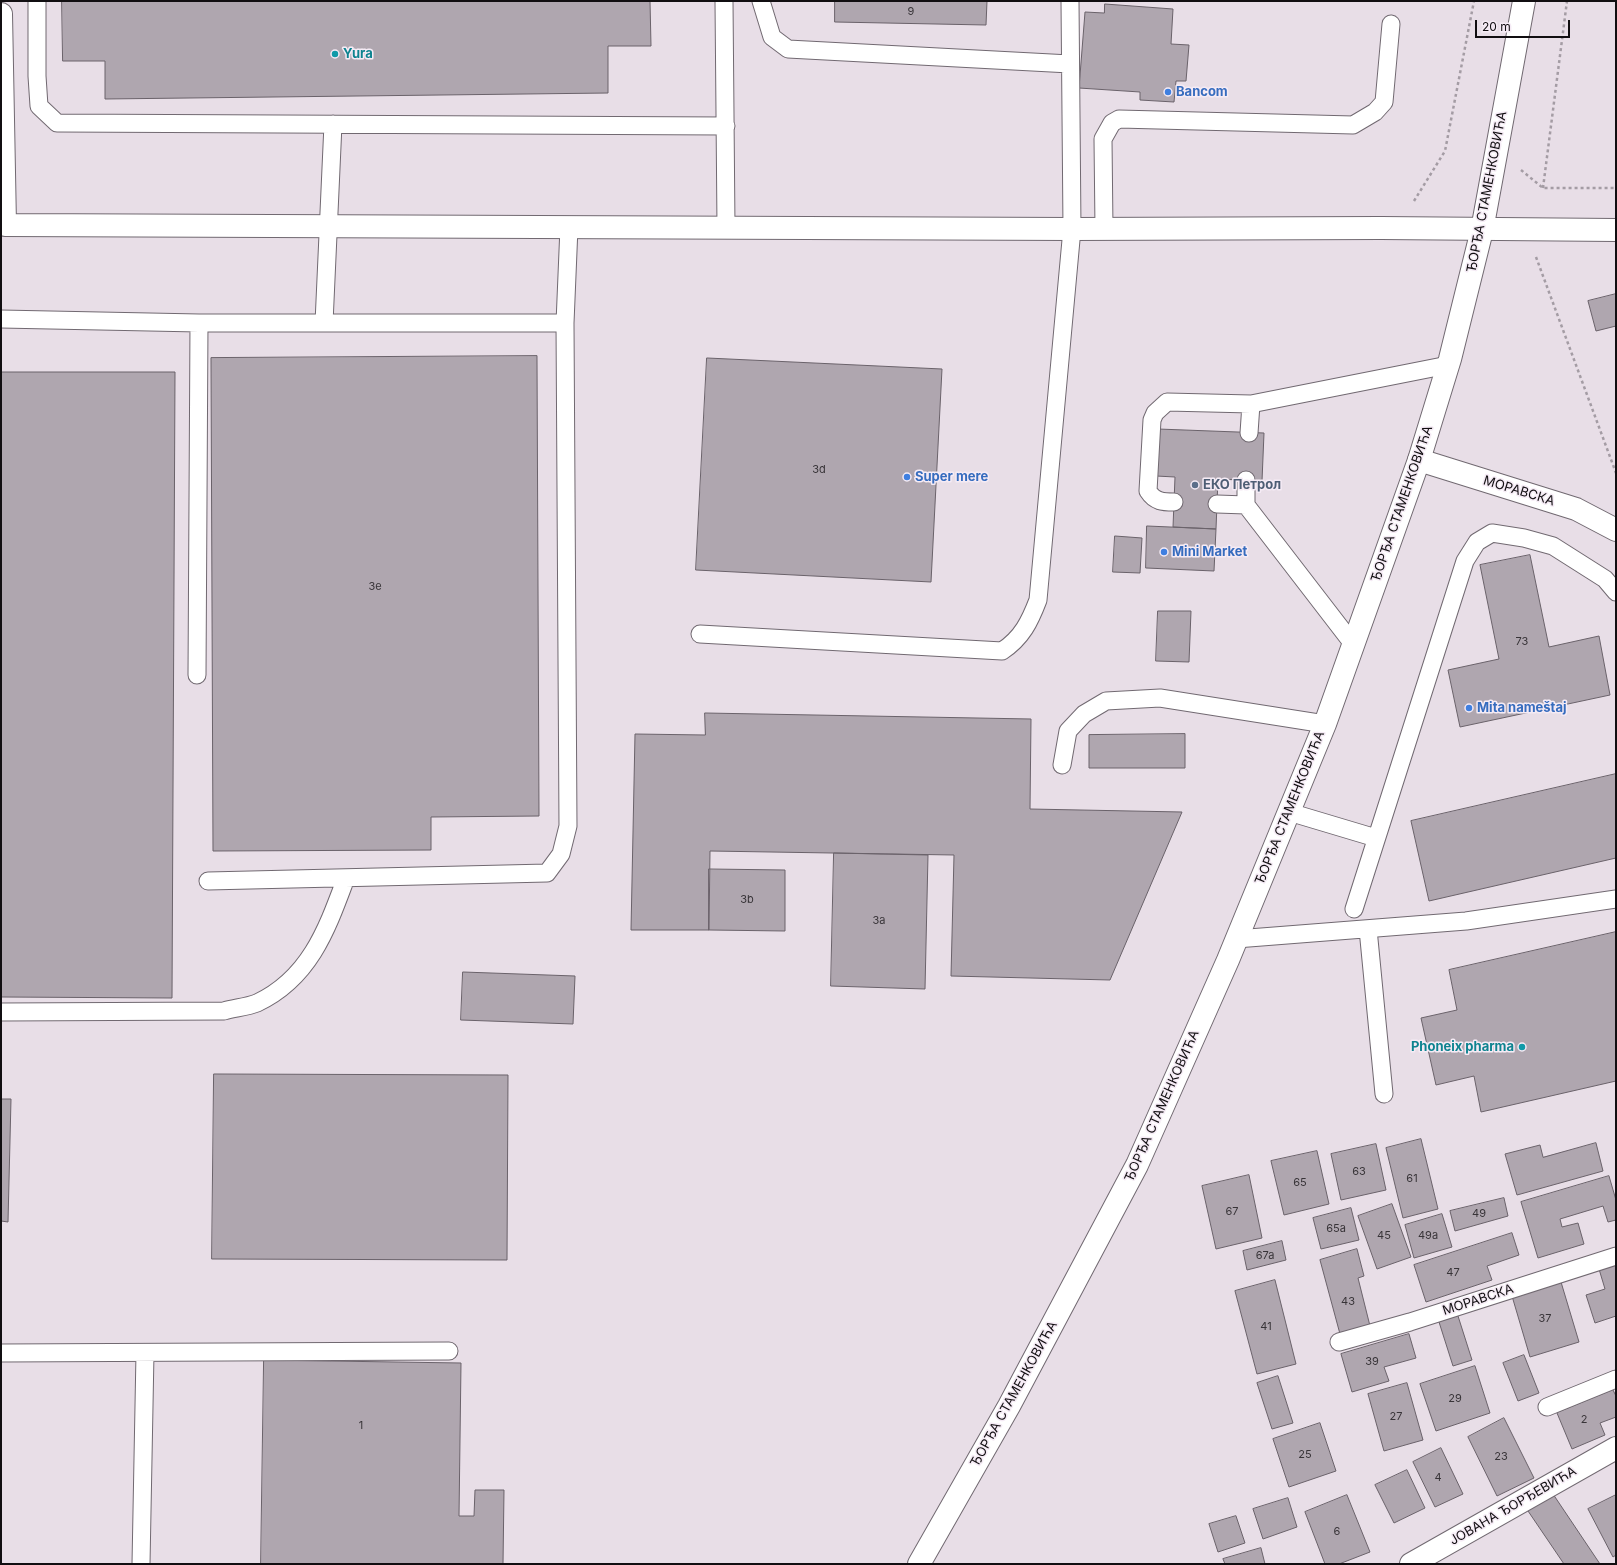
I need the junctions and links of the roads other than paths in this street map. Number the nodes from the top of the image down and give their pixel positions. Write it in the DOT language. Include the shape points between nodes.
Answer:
graph roads {
  1 [pos="37,1"];
  2 [pos="724,1"];
  3 [pos="761,1"];
  4 [pos="1070,1"];
  5 [pos="1524,1"];
  6 [pos="1,14"];
  7 [pos="1391,24"];
  8 [pos="1070,64"];
  9 [pos="333,124"];
  10 [pos="726,126"];
  11 [pos="3,225"];
  12 [pos="328,226"];
  13 [pos="569,227"];
  14 [pos="726,227"];
  15 [pos="1072,229"];
  16 [pos="1104,229"];
  17 [pos="1482,230"];
  18 [pos="1616,230"];
  19 [pos="1,319"];
  20 [pos="199,323"];
  21 [pos="324,323"];
  22 [pos="565,323"];
  23 [pos="1448,365"];
  24 [pos="1251,404"];
  25 [pos="1249,433"];
  26 [pos="1419,460"];
  27 [pos="1246,480"];
  28 [pos="1174,502"];
  29 [pos="1217,504"];
  30 [pos="1246,505"];
  31 [pos="1616,530"];
  32 [pos="1616,592"];
  33 [pos="700,634"];
  34 [pos="1354,644"];
  35 [pos="197,675"];
  36 [pos="1325,724"];
  37 [pos="1062,765"];
  38 [pos="1289,812"];
  39 [pos="1376,838"];
  40 [pos="346,878"];
  41 [pos="208,881"];
  42 [pos="1616,899"];
  43 [pos="1354,909"];
  44 [pos="1368,929"];
  45 [pos="1236,939"];
  46 [pos="1,1012"];
  47 [pos="1384,1094"];
  48 [pos="1616,1256"];
  49 [pos="1339,1342"];
  50 [pos="449,1351"];
  51 [pos="1,1353"];
  52 [pos="145,1353"];
  53 [pos="1616,1379"];
  54 [pos="1547,1407"];
  55 [pos="1616,1448"];
  56 [pos="141,1564"];
  57 [pos="918,1564"];
  58 [pos="1411,1564"];
  1 -- 9 [label="lane" via="37,76 40,106 57,123"];
  2 -- 10 [label="lane"];
  3 -- 8 [label="lane" via="772,36 788,49"];
  4 -- 8 [label="lane"];
  5 -- 17 [label="street, ЂОРЂА СТАМЕНКОВИЋА"];
  6 -- 11 [label="street"];
  7 -- 16 [label="lane" via="1384,102 1374,112 1353,124 1119,119 1112,123 1103,138"];
  8 -- 15 [label="lane"];
  9 -- 10 [label="lane"];
  9 -- 12 [label="lane"];
  10 -- 14 [label="lane"];
  11 -- 12 [label="street"];
  12 -- 13 [label="street"];
  12 -- 21 [label="lane"];
  13 -- 14 [label="street"];
  13 -- 22 [label="lane"];
  14 -- 15 [label="street"];
  15 -- 16 [label="street"];
  15 -- 33 [label="lane" via="1038,600 1029,624 1015,643 1002,651"];
  16 -- 17 [label="street"];
  17 -- 18 [label="street"];
  17 -- 23 [label="street, ЂОРЂА СТАМЕНКОВИЋА"];
  19 -- 20 [label="lane"];
  20 -- 21 [label="lane"];
  20 -- 35 [label="lane"];
  21 -- 22 [label="lane"];
  22 -- 40 [label="lane" via="568,826 562,854 547,873"];
  23 -- 24 [label="lane"];
  23 -- 26 [label="street, ЂОРЂА СТАМЕНКОВИЋА"];
  24 -- 25 [label="lane"];
  24 -- 28 [label="lane" via="1167,402 1155,413 1152,420 1148,491 1160,502"];
  26 -- 31 [label="street, МОРАВСКА" via="1576,509"];
  26 -- 34 [label="street, ЂОРЂА СТАМЕНКОВИЋА"];
  27 -- 30 [label="lane"];
  29 -- 30 [label="lane"];
  30 -- 34 [label="lane"];
  32 -- 39 [label="lane" via="1605,579 1553,546 1492,533 1476,542 1466,561"];
  34 -- 36 [label="street, ЂОРЂА СТАМЕНКОВИЋА"];
  36 -- 37 [label="lane" via="1160,698 1106,701 1084,714 1068,730"];
  36 -- 38 [label="street, ЂОРЂА СТАМЕНКОВИЋА"];
  38 -- 39 [label="lane"];
  38 -- 45 [label="street, ЂОРЂА СТАМЕНКОВИЋА"];
  39 -- 43 [label="lane"];
  40 -- 41 [label="lane"];
  40 -- 46 [label="lane" via="329,925 312,956 284,987 256,1004 224,1011"];
  42 -- 44 [label="lane" via="1466,921"];
  44 -- 45 [label="lane"];
  44 -- 47 [label="lane"];
  45 -- 57 [label="street, ЂОРЂА СТАМЕНКОВИЋА" via="1137,1165 1009,1406"];
  48 -- 49 [label="lane, МОРАВСКА"];
  50 -- 52 [label="lane"];
  51 -- 52 [label="lane"];
  52 -- 56 [label="lane"];
  53 -- 54 [label="lane"];
  55 -- 58 [label="street, ЈОВАНА ЂОРЂЕВИЋА"];
}
